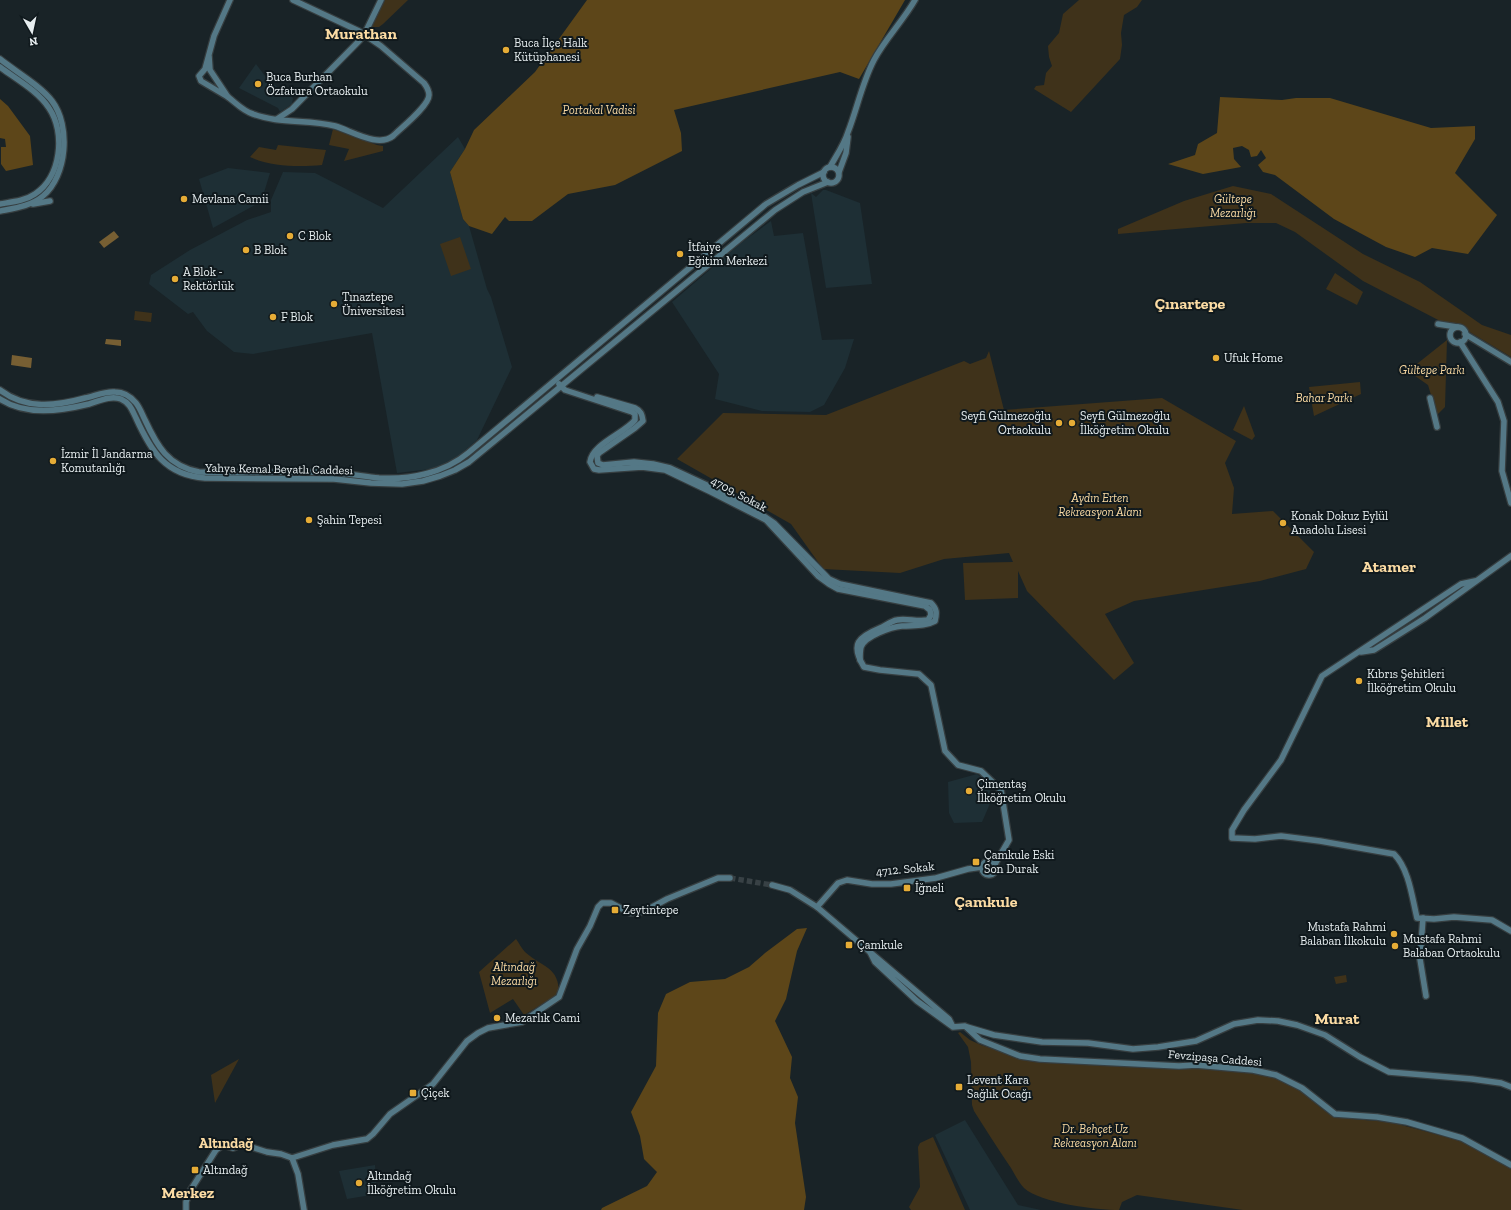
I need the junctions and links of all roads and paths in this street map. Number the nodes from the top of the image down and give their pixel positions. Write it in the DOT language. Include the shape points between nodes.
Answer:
graph roads {
  1 [pos="230,0"];
  2 [pos="293,0"];
  3 [pos="381,0"];
  4 [pos="915,0"];
  5 [pos="365,35"];
  6 [pos="209,56"];
  7 [pos="0,60"];
  8 [pos="0,67"];
  9 [pos="203,71"];
  10 [pos="212,74"];
  11 [pos="203,82"];
  12 [pos="228,97"];
  13 [pos="277,119"];
  14 [pos="848,133"];
  15 [pos="830,167"];
  16 [pos="824,172"];
  17 [pos="839,172"];
  18 [pos="828,182"];
  19 [pos="50,202"];
  20 [pos="0,204"];
  21 [pos="21,206"];
  22 [pos="0,211"];
  23 [pos="1456,327"];
  24 [pos="1450,333"];
  25 [pos="1465,334"];
  26 [pos="1460,342"];
  27 [pos="1511,362"];
  28 [pos="556,380"];
  29 [pos="563,384"];
  30 [pos="0,390"];
  31 [pos="1430,398"];
  32 [pos="0,399"];
  33 [pos="1437,427"];
  34 [pos="288,475"];
  35 [pos="1511,503"];
  36 [pos="1511,556"];
  37 [pos="1475,581"];
  38 [pos="1359,652"];
  39 [pos="995,864"];
  40 [pos="982,866"];
  41 [pos="730,878"];
  42 [pos="772,885"];
  43 [pos="817,907"];
  44 [pos="1423,918"];
  45 [pos="1511,931"];
  46 [pos="1426,996"];
  47 [pos="965,1026"];
  48 [pos="1511,1087"];
  49 [pos="292,1158"];
  50 [pos="1511,1166"];
  51 [pos="186,1210"];
  52 [pos="304,1210"];
  1 -- 6 [label="street" via="214,36"];
  2 -- 5 [label="street"];
  3 -- 5 [label="street"];
  4 -- 14 [label="street" via="873,62"];
  5 -- 13 [label="street" via="292,109"];
  5 -- 13 [label="street" via="418,77 428,90 429,96 424,106 393,136 383,141 334,126"];
  6 -- 9 [label="street"];
  6 -- 10 [label="street"];
  7 -- 21 [label="street" via="50,98 59,114 64,131 62,162 53,185 33,203"];
  8 -- 20 [label="street" via="47,105 57,126 59,143 54,171 43,188 24,200"];
  9 -- 10 [label="street"];
  9 -- 11 [label="street" via="200,74"];
  10 -- 11 [label="street" via="211,80"];
  10 -- 12 [label="street"];
  11 -- 12 [label="street"];
  12 -- 13 [label="street" via="247,112"];
  14 -- 15 [label="street"];
  14 -- 17 [label="street" via="846,153"];
  15 -- 16 [label="street"];
  15 -- 17 [label="street"];
  16 -- 18 [label="street" via="824,179"];
  16 -- 28 [label="street, Yahya Kemal Beyatlı Caddesi" via="798,184 766,204"];
  17 -- 18 [label="street" via="836,181"];
  18 -- 29 [label="street, Yahya Kemal Beyatlı Caddesi" via="803,192 775,210"];
  19 -- 21 [label="street"];
  21 -- 22 [label="street"];
  23 -- 24 [label="street"];
  23 -- 24 [label="street" via="1438,324"];
  23 -- 25 [label="street" via="1461,328"];
  24 -- 26 [label="street" via="1452,341"];
  25 -- 26 [label="street"];
  25 -- 27 [label="street"];
  26 -- 35 [label="street" via="1498,402 1504,421 1502,471"];
  28 -- 29 [label="street"];
  28 -- 34 [label="street, Yahya Kemal Beyatlı Caddesi" via="463,457 442,469 420,475 392,478 328,472"];
  29 -- 34 [label="street, Yahya Kemal Beyatlı Caddesi" via="469,462 440,476 414,483 392,484"];
  29 -- 39 [label="street, 4709. Sokak" via="635,408 643,416 643,421 636,428 599,453 598,463 653,464 691,476 752,508 774,523 829,578 840,584 931,603 936,607 935,621 928,625 900,626 865,641 861,647 860,660 864,667 870,669 920,674 932,685 945,751 958,765 981,771 1000,790 1009,840"];
  30 -- 34 [label="street, Yahya Kemal Beyatlı Caddesi" via="18,401 39,405 108,392 123,393 139,408 164,453 181,467 205,472"];
  31 -- 33 [label="street"];
  32 -- 34 [label="street, Yahya Kemal Beyatlı Caddesi" via="20,408 46,410 84,405 110,398 121,399 132,408 156,454 166,465 178,472 191,477 205,478"];
  36 -- 37 [label="street"];
  37 -- 38 [label="street" via="1461,584"];
  37 -- 38 [label="street" via="1425,618 1374,650"];
  38 -- 44 [label="street" via="1322,676 1281,760 1244,810 1232,830 1232,838 1281,836 1320,840 1394,854 1399,859 1406,877 1417,918"];
  39 -- 40 [label="street" via="989,861"];
  39 -- 40 [label="street" via="996,871 991,875 984,873"];
  40 -- 43 [label="street, 4712. Sokak" via="936,878 891,884 847,880 838,883"];
  41 -- 49 [label="street" via="718,878 666,899 643,912 630,913 611,903 602,903 577,949 559,997 522,1022 488,1028 478,1033 458,1052 433,1084 390,1114 367,1139 333,1145"];
  42 -- 43 [label="street" via="790,890"];
  43 -- 47 [label="street" via="949,1019 953,1027"];
  44 -- 45 [label="street" via="1492,920"];
  44 -- 46 [label="street" via="1420,959"];
  47 -- 48 [label="street" via="994,1035 1042,1042 1088,1042 1133,1048 1158,1047 1196,1040 1234,1024 1258,1020 1278,1021 1325,1035 1389,1072 1472,1079"];
  47 -- 50 [label="street, Fevzipaşa Caddesi" via="980,1040 1020,1056 1219,1067 1276,1075 1302,1088 1335,1114 1407,1122 1462,1138"];
  49 -- 51 [label="street" via="242,1144 233,1148 223,1145 216,1150 190,1191"];
  49 -- 52 [label="street" via="298,1174"];
}
